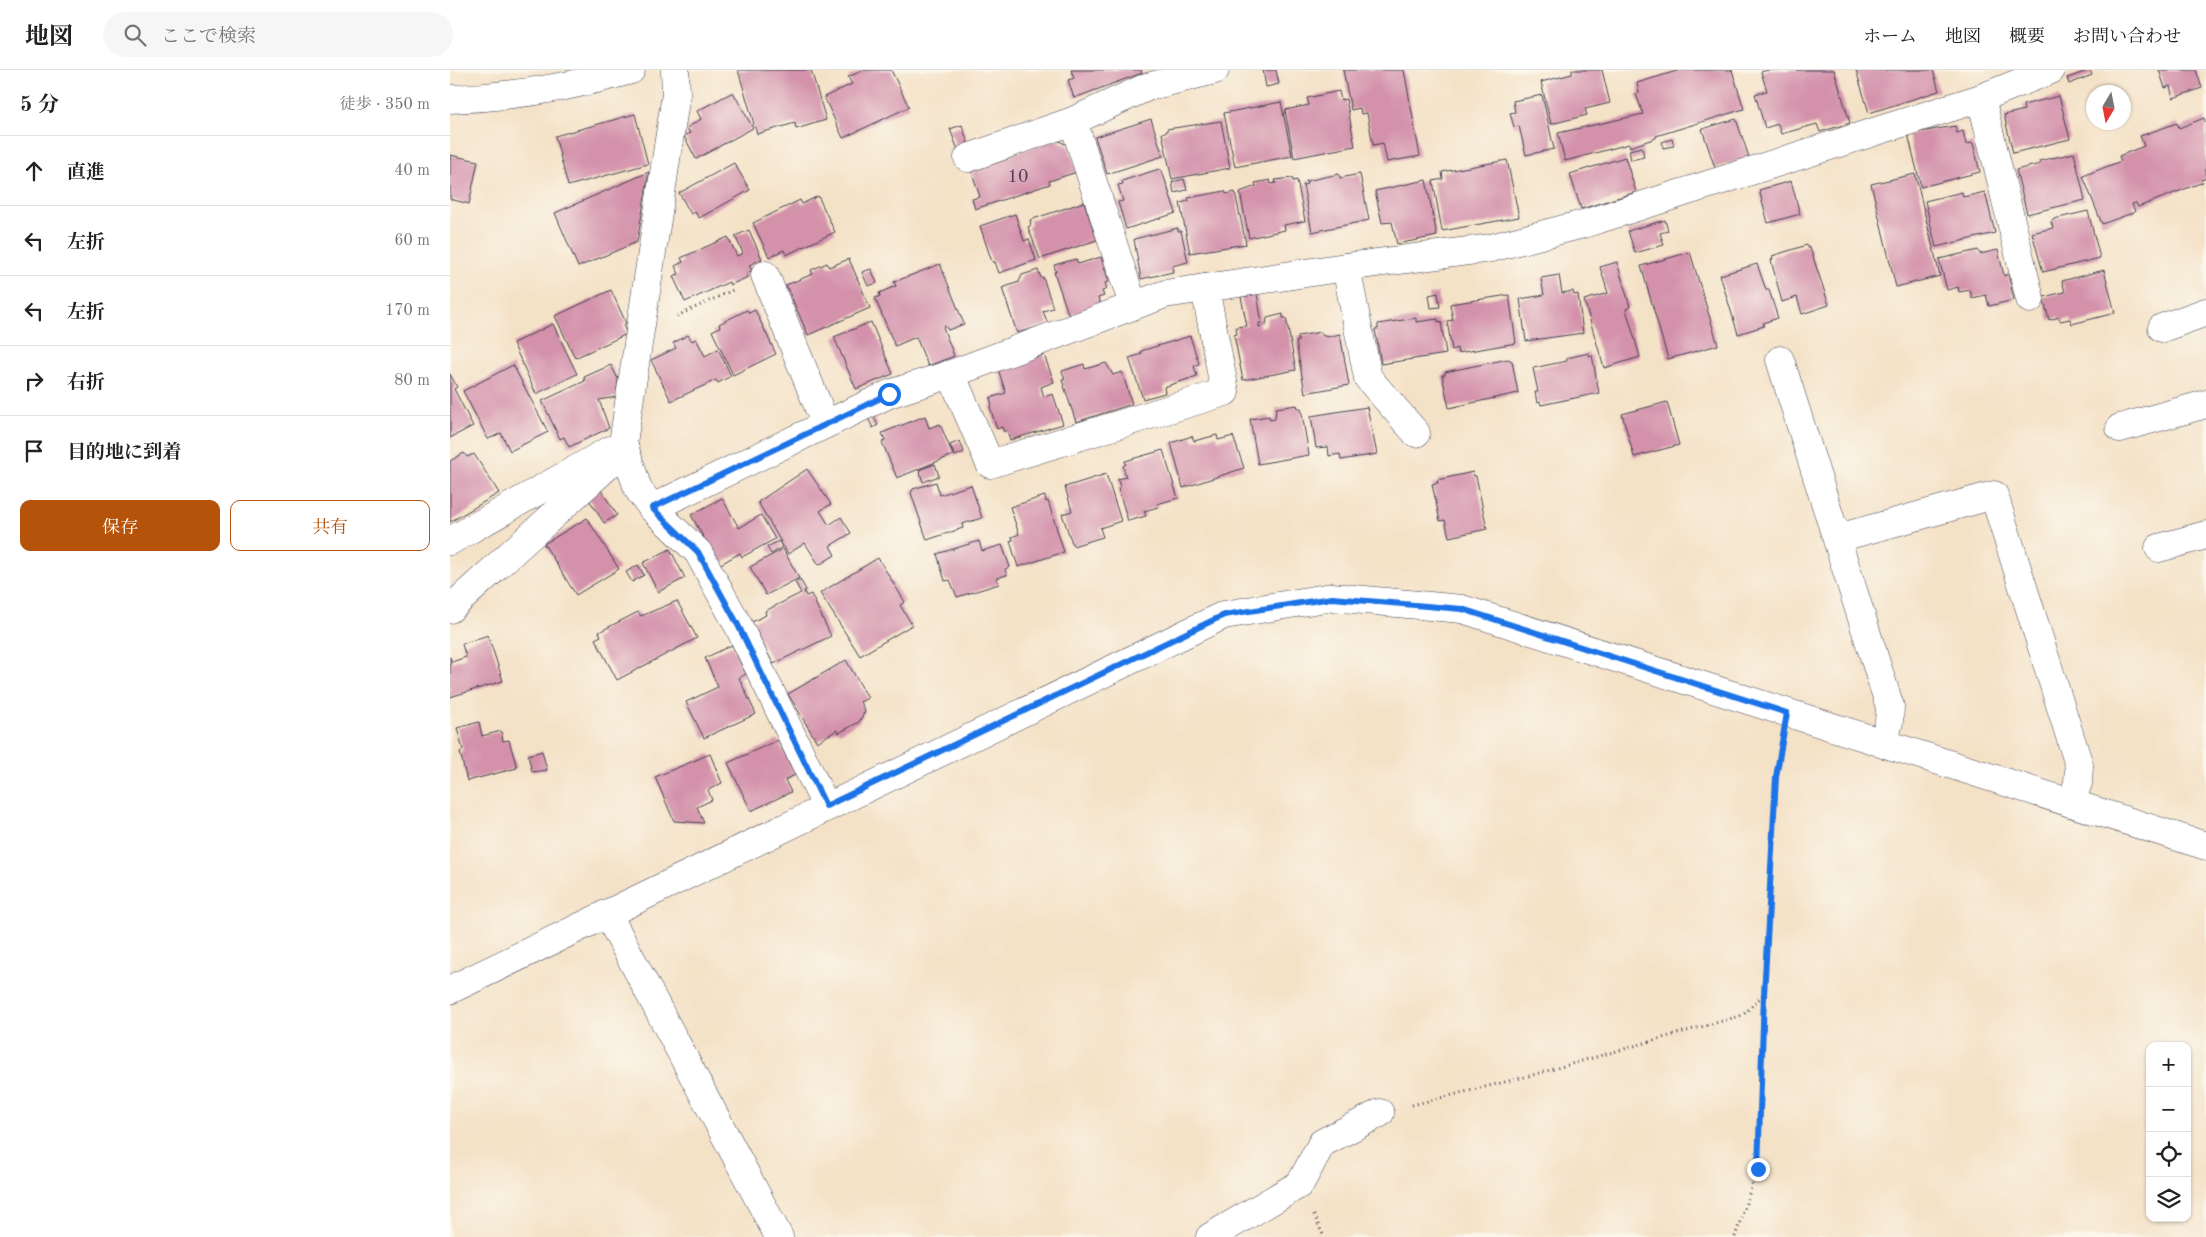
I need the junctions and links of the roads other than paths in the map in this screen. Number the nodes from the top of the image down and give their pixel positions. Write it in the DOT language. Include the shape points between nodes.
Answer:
graph roads {
  1 [pos="631,70"];
  2 [pos="675,70"];
  3 [pos="1215,70"];
  4 [pos="2051,70"];
  5 [pos="516,82"];
  6 [pos="1981,98"];
  7 [pos="450,99"];
  8 [pos="1073,121"];
  9 [pos="968,158"];
  10 [pos="1346,267"];
  11 [pos="765,274"];
  12 [pos="1205,288"];
  13 [pos="2030,300"];
  14 [pos="1133,305"];
  15 [pos="2206,312"];
  16 [pos="2162,328"];
  17 [pos="1780,360"];
  18 [pos="951,374"];
  19 [pos="2206,404"];
  20 [pos="825,423"];
  21 [pos="2120,428"];
  22 [pos="1416,433"];
  23 [pos="624,446"];
  24 [pos="652,508"];
  25 [pos="2206,535"];
  26 [pos="1838,538"];
  27 [pos="450,540"];
  28 [pos="2159,548"];
  29 [pos="450,609"];
  30 [pos="1883,744"];
  31 [pos="2071,803"];
  32 [pos="826,806"];
  33 [pos="2206,846"];
  34 [pos="607,913"];
  35 [pos="450,990"];
  36 [pos="1380,1113"];
  37 [pos="779,1237"];
  38 [pos="1210,1237"];
  1 -- 5 [label="street" via="587,83"];
  2 -- 23 [label="street" via="676,94"];
  3 -- 8 [label="street" via="1147,87"];
  4 -- 6 [label="street"];
  5 -- 7 [label="street"];
  6 -- 10 [label="street" via="1587,223 1491,248"];
  6 -- 13 [label="street"];
  8 -- 9 [label="street"];
  8 -- 14 [label="street"];
  10 -- 12 [label="street"];
  10 -- 22 [label="street" via="1368,378"];
  11 -- 20 [label="street"];
  12 -- 14 [label="street" via="1165,294"];
  12 -- 18 [label="street" via="1225,392 990,464"];
  14 -- 18 [label="street"];
  15 -- 16 [label="street"];
  17 -- 26 [label="street"];
  18 -- 20 [label="street" via="889,394"];
  19 -- 21 [label="street"];
  20 -- 24 [label="street"];
  23 -- 24 [label="street" via="638,489"];
  23 -- 27 [label="street"];
  23 -- 29 [label="street"];
  24 -- 32 [label="street" via="698,552 738,625"];
  25 -- 28 [label="street"];
  26 -- 30 [label="street" via="1890,706"];
  26 -- 31 [label="street" via="1994,495 2079,765 2078,783"];
  30 -- 31 [label="street"];
  30 -- 32 [label="street" via="1462,609 1332,598 1224,615"];
  31 -- 33 [label="street"];
  32 -- 34 [label="street"];
  34 -- 35 [label="street"];
  34 -- 37 [label="street"];
  36 -- 38 [label="street" via="1322,1143 1300,1184"];
}
